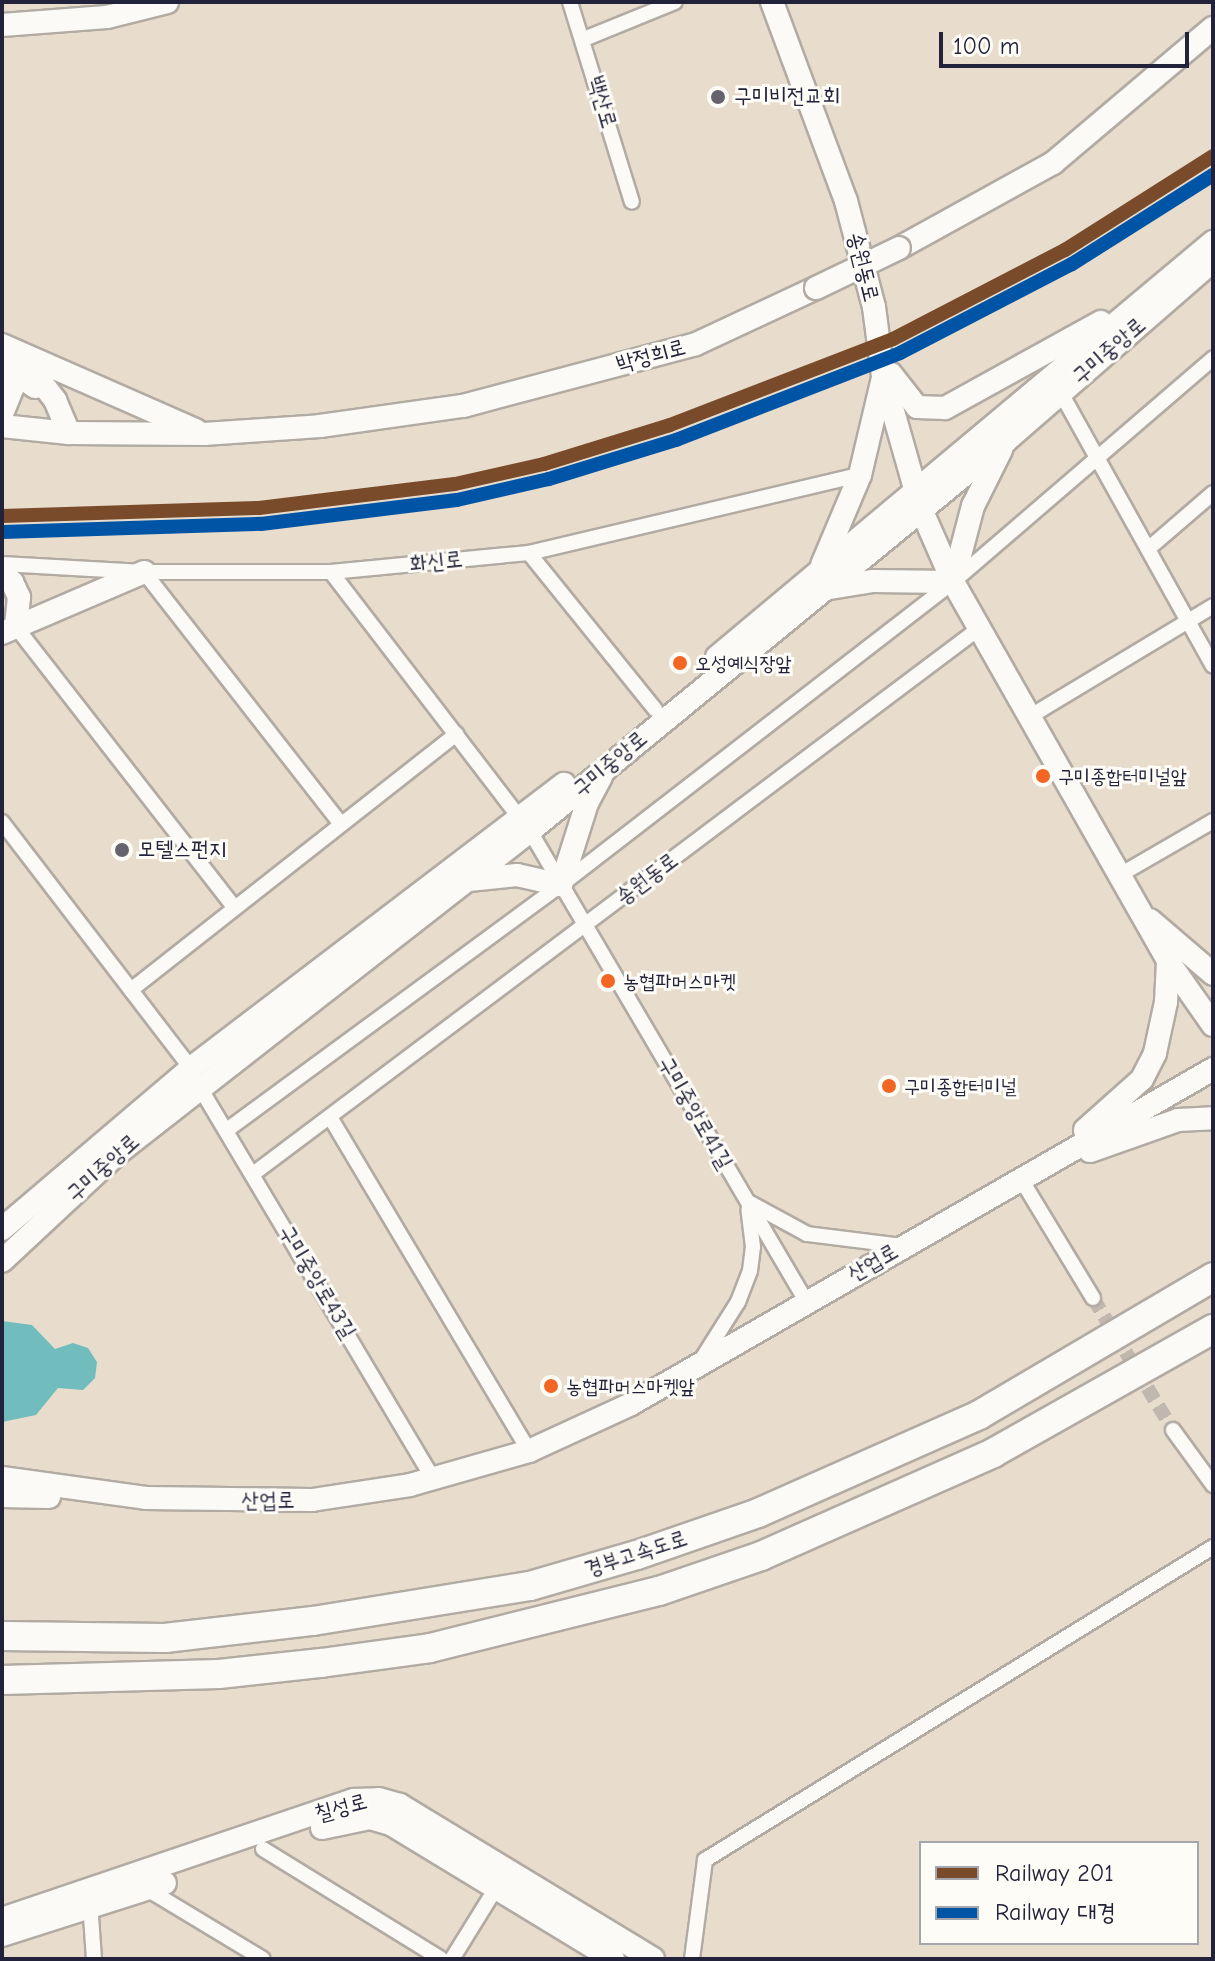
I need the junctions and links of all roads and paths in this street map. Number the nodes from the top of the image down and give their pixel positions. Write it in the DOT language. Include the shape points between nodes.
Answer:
graph roads {
  1 [pos="167,2"];
  2 [pos="570,2"];
  3 [pos="675,2"];
  4 [pos="772,2"];
  5 [pos="2,25"];
  6 [pos="1213,28"];
  7 [pos="584,39"];
  8 [pos="632,202"];
  9 [pos="1213,242"];
  10 [pos="1213,261"];
  11 [pos="1151,294"];
  12 [pos="874,307"];
  13 [pos="6,356"];
  14 [pos="1213,358"];
  15 [pos="883,376"];
  16 [pos="1061,393"];
  17 [pos="2,414"];
  18 [pos="2,426"];
  19 [pos="69,433"];
  20 [pos="204,434"];
  21 [pos="1008,439"];
  22 [pos="1098,459"];
  23 [pos="860,475"];
  24 [pos="1213,493"];
  25 [pos="919,500"];
  26 [pos="1148,549"];
  27 [pos="529,553"];
  28 [pos="2,564"];
  29 [pos="144,572"];
  30 [pos="331,572"];
  31 [pos="2,576"];
  32 [pos="821,580"];
  33 [pos="953,582"];
  34 [pos="1213,606"];
  35 [pos="1188,621"];
  36 [pos="9,630"];
  37 [pos="977,630"];
  38 [pos="1213,666"];
  39 [pos="655,709"];
  40 [pos="1029,717"];
  41 [pos="456,734"];
  42 [pos="608,766"];
  43 [pos="1213,821"];
  44 [pos="2,822"];
  45 [pos="341,824"];
  46 [pos="525,824"];
  47 [pos="1118,876"];
  48 [pos="465,880"];
  49 [pos="561,885"];
  50 [pos="235,908"];
  51 [pos="1137,908"];
  52 [pos="585,925"];
  53 [pos="1168,961"];
  54 [pos="1213,974"];
  55 [pos="131,990"];
  56 [pos="1213,1025"];
  57 [pos="1213,1069"];
  58 [pos="195,1077"];
  59 [pos="330,1117"];
  60 [pos="1213,1118"];
  61 [pos="227,1130"];
  62 [pos="253,1174"];
  63 [pos="1028,1174"];
  64 [pos="746,1200"];
  65 [pos="2,1229"];
  66 [pos="903,1246"];
  67 [pos="2,1261"];
  68 [pos="1212,1277"];
  69 [pos="1093,1298"];
  70 [pos="806,1301"];
  71 [pos="1213,1329"];
  72 [pos="699,1364"];
  73 [pos="1173,1430"];
  74 [pos="529,1451"];
  75 [pos="433,1479"];
  76 [pos="5,1482"];
  77 [pos="1213,1485"];
  78 [pos="1213,1547"];
  79 [pos="2,1636"];
  80 [pos="2,1680"];
  81 [pos="263,1849"];
  82 [pos="496,1888"];
  83 [pos="147,1889"];
  84 [pos="90,1897"];
  85 [pos="2,1919"];
  86 [pos="2,1935"];
  87 [pos="94,1959"];
  88 [pos="263,1959"];
  89 [pos="441,1959"];
  90 [pos="452,1959"];
  91 [pos="613,1959"];
  92 [pos="653,1959"];
  93 [pos="692,1959"];
  1 -- 5 [label="street" via="107,17"];
  2 -- 7 [label="street, 백산로"];
  3 -- 7 [label="street"];
  4 -- 12 [label="street, 송원동로" via="846,201"];
  6 -- 20 [label="street, 박정희로, bridge" via="1053,163 899,248 696,344 463,406 320,426"];
  7 -- 8 [label="street, 백산로"];
  9 -- 11 [label="street, 구미중앙로"];
  10 -- 16 [label="street, 구미중앙로"];
  11 -- 12 [label="street" via="963,402 929,409 917,407 897,388"];
  11 -- 25 [label="street, 구미중앙로"];
  12 -- 15 [label="street, 송원동로"];
  13 -- 17 [label="street" via="14,385"];
  13 -- 19 [label="street" via="49,391"];
  13 -- 20 [label="street"];
  14 -- 22 [label="street"];
  15 -- 23 [label="street"];
  15 -- 25 [label="street, 송원동로"];
  16 -- 21 [label="street, 구미중앙로"];
  16 -- 22 [label="street"];
  18 -- 19 [label="street, 박정희로"];
  19 -- 20 [label="street, 박정희로"];
  21 -- 25 [label="street, 구미중앙로"];
  21 -- 33 [label="street" via="973,506"];
  22 -- 26 [label="street"];
  22 -- 33 [label="street"];
  23 -- 27 [label="street, 화신로"];
  23 -- 32 [label="street"];
  24 -- 26 [label="street"];
  25 -- 32 [label="street, 구미중앙로"];
  25 -- 33 [label="street, 송원동로"];
  26 -- 35 [label="street"];
  27 -- 30 [label="street, 화신로"];
  27 -- 39 [label="street, 구미중앙로"];
  28 -- 29 [label="street, 화신로"];
  29 -- 30 [label="street, 화신로"];
  29 -- 36 [label="street"];
  29 -- 45 [label="street"];
  30 -- 41 [label="street, 구미중앙로41길"];
  31 -- 36 [label="street" via="19,597"];
  32 -- 33 [label="street"];
  32 -- 39 [label="street, 구미중앙로"];
  32 -- 42 [label="street, 구미중앙로"];
  33 -- 37 [label="street, 송원동로"];
  33 -- 49 [label="street"];
  34 -- 35 [label="street"];
  35 -- 38 [label="street"];
  35 -- 40 [label="street"];
  36 -- 50 [label="street"];
  37 -- 40 [label="street, 송원동로"];
  37 -- 52 [label="street, 송원동로"];
  39 -- 46 [label="street, 구미중앙로"];
  40 -- 47 [label="street, 송원동로"];
  41 -- 45 [label="street"];
  41 -- 46 [label="street, 구미중앙로41길"];
  42 -- 46 [label="street, 구미중앙로"];
  42 -- 49 [label="street" via="587,803"];
  43 -- 47 [label="street"];
  44 -- 55 [label="street, 구미중앙로43길"];
  45 -- 50 [label="street"];
  46 -- 48 [label="street, 구미중앙로"];
  46 -- 49 [label="street, 구미중앙로41길"];
  46 -- 58 [label="street, 구미중앙로"];
  47 -- 51 [label="street, 송원동로"];
  48 -- 49 [label="street" via="517,875"];
  48 -- 58 [label="street, 구미중앙로"];
  49 -- 52 [label="street, 구미중앙로41길"];
  49 -- 61 [label="street"];
  50 -- 55 [label="street"];
  51 -- 53 [label="street, 송원동로"];
  51 -- 54 [label="street"];
  52 -- 59 [label="street"];
  52 -- 64 [label="street, 구미중앙로41길"];
  53 -- 56 [label="street, 송원동로"];
  53 -- 63 [label="street" via="1162,1027 1142,1079"];
  55 -- 58 [label="street, 구미중앙로43길"];
  57 -- 63 [label="street, 산업로"];
  58 -- 61 [label="street, 구미중앙로43길"];
  58 -- 65 [label="street, 구미중앙로"];
  58 -- 67 [label="street, 구미중앙로"];
  59 -- 62 [label="street"];
  59 -- 74 [label="street"];
  60 -- 63 [label="street" via="1178,1120"];
  61 -- 62 [label="street, 구미중앙로43길"];
  62 -- 75 [label="street, 구미중앙로43길"];
  63 -- 66 [label="street, 산업로"];
  63 -- 69 [label="street"];
  64 -- 66 [label="street" via="807,1234"];
  64 -- 70 [label="street, 구미중앙로41길"];
  64 -- 72 [label="street" via="753,1247 750,1271 738,1302"];
  66 -- 70 [label="street, 산업로"];
  68 -- 79 [label="highway, 경부고속도로" via="1074,1363 888,1459 758,1513 622,1559 516,1589 313,1621 165,1638"];
  70 -- 72 [label="street, 산업로"];
  71 -- 80 [label="highway, 경부고속도로" via="993,1453 776,1550 659,1591 430,1648 321,1663 219,1674"];
  72 -- 74 [label="street, 산업로" via="631,1404"];
  73 -- 77 [label="street"];
  74 -- 75 [label="street, 산업로"];
  75 -- 76 [label="street, 산업로" via="312,1500 146,1498"];
  78 -- 93 [label="street" via="705,1860"];
  81 -- 82 [label="street, 칠성로" via="345,1819 370,1818 391,1824"];
  81 -- 83 [label="street, 칠성로"];
  81 -- 89 [label="street"];
  82 -- 90 [label="street"];
  82 -- 91 [label="street, 칠성로"];
  83 -- 84 [label="street, 칠성로"];
  83 -- 88 [label="street"];
  84 -- 85 [label="street, 칠성로"];
  84 -- 86 [label="street, 칠성로"];
  84 -- 87 [label="street"];
  84 -- 92 [label="street, 칠성로" via="354,1800 379,1799 400,1805"];
}
